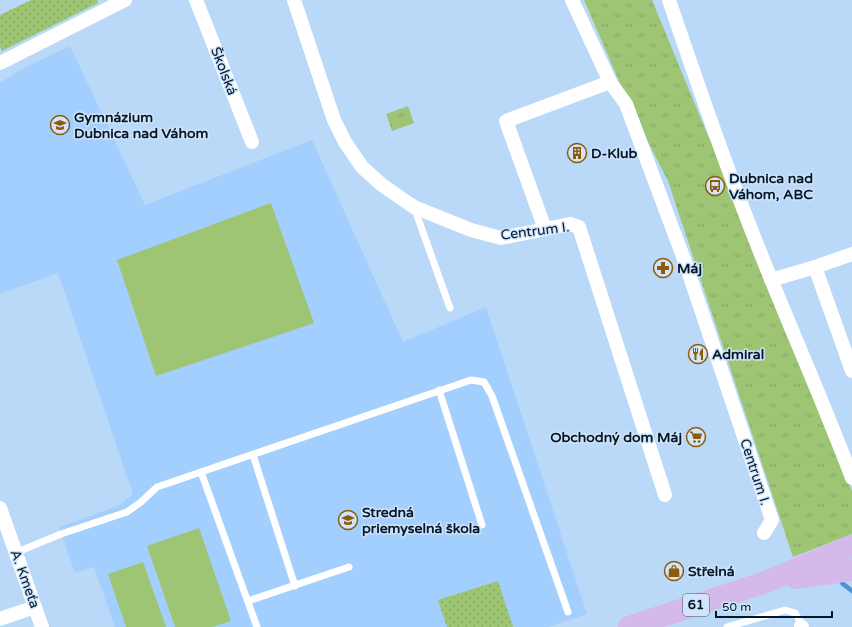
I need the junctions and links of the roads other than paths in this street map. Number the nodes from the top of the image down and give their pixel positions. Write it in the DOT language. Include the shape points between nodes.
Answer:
graph roads {
  1 [pos="125,0"];
  2 [pos="196,0"];
  3 [pos="294,0"];
  4 [pos="572,0"];
  5 [pos="669,0"];
  6 [pos="0,63"];
  7 [pos="610,82"];
  8 [pos="252,142"];
  9 [pos="414,207"];
  10 [pos="545,229"];
  11 [pos="852,254"];
  12 [pos="815,268"];
  13 [pos="771,280"];
  14 [pos="450,308"];
  15 [pos="852,371"];
  16 [pos="439,390"];
  17 [pos="832,424"];
  18 [pos="852,454"];
  19 [pos="253,455"];
  20 [pos="201,472"];
  21 [pos="852,478"];
  22 [pos="665,495"];
  23 [pos="0,508"];
  24 [pos="482,525"];
  25 [pos="764,533"];
  26 [pos="852,546"];
  27 [pos="15,552"];
  28 [pos="349,567"];
  29 [pos="852,570"];
  30 [pos="764,583"];
  31 [pos="295,586"];
  32 [pos="248,601"];
  33 [pos="35,607"];
  34 [pos="568,612"];
  35 [pos="0,619"];
  36 [pos="802,626"];
  37 [pos="42,627"];
  38 [pos="257,627"];
  39 [pos="630,627"];
  40 [pos="727,627"];
  1 -- 6 [label="street"];
  2 -- 8 [label="street, Školská"];
  3 -- 9 [label="street, Centrum I." via="334,120 344,142 362,167 382,185"];
  4 -- 7 [label="street, Centrum I."];
  5 -- 13 [label="street" via="724,159"];
  7 -- 10 [label="street" via="506,121"];
  7 -- 25 [label="street, Centrum I." via="626,104 688,270 772,520"];
  9 -- 10 [label="street, Centrum I." via="471,230 501,238"];
  9 -- 14 [label="lane"];
  10 -- 22 [label="street, Centrum I." via="570,224 579,227"];
  11 -- 12 [label="street"];
  12 -- 13 [label="street"];
  12 -- 15 [label="street"];
  13 -- 17 [label="street"];
  16 -- 19 [label="lane"];
  16 -- 24 [label="lane"];
  16 -- 34 [label="lane" via="471,380 484,382 492,396"];
  17 -- 18 [label="street"];
  17 -- 21 [label="street"];
  19 -- 20 [label="lane"];
  19 -- 31 [label="lane"];
  20 -- 27 [label="lane" via="158,487 127,512"];
  20 -- 32 [label="lane"];
  23 -- 27 [label="street, A. Kmeťa"];
  26 -- 30 [label="main road, 61"];
  27 -- 33 [label="street, A. Kmeťa"];
  28 -- 31 [label="lane"];
  29 -- 30 [label="main road, 61"];
  30 -- 39 [label="main road, 61"];
  31 -- 32 [label="lane"];
  32 -- 38 [label="lane"];
  33 -- 35 [label="street"];
  33 -- 37 [label="street, A. Kmeťa"];
  36 -- 40 [label="lane" via="795,613 785,610"];
}
